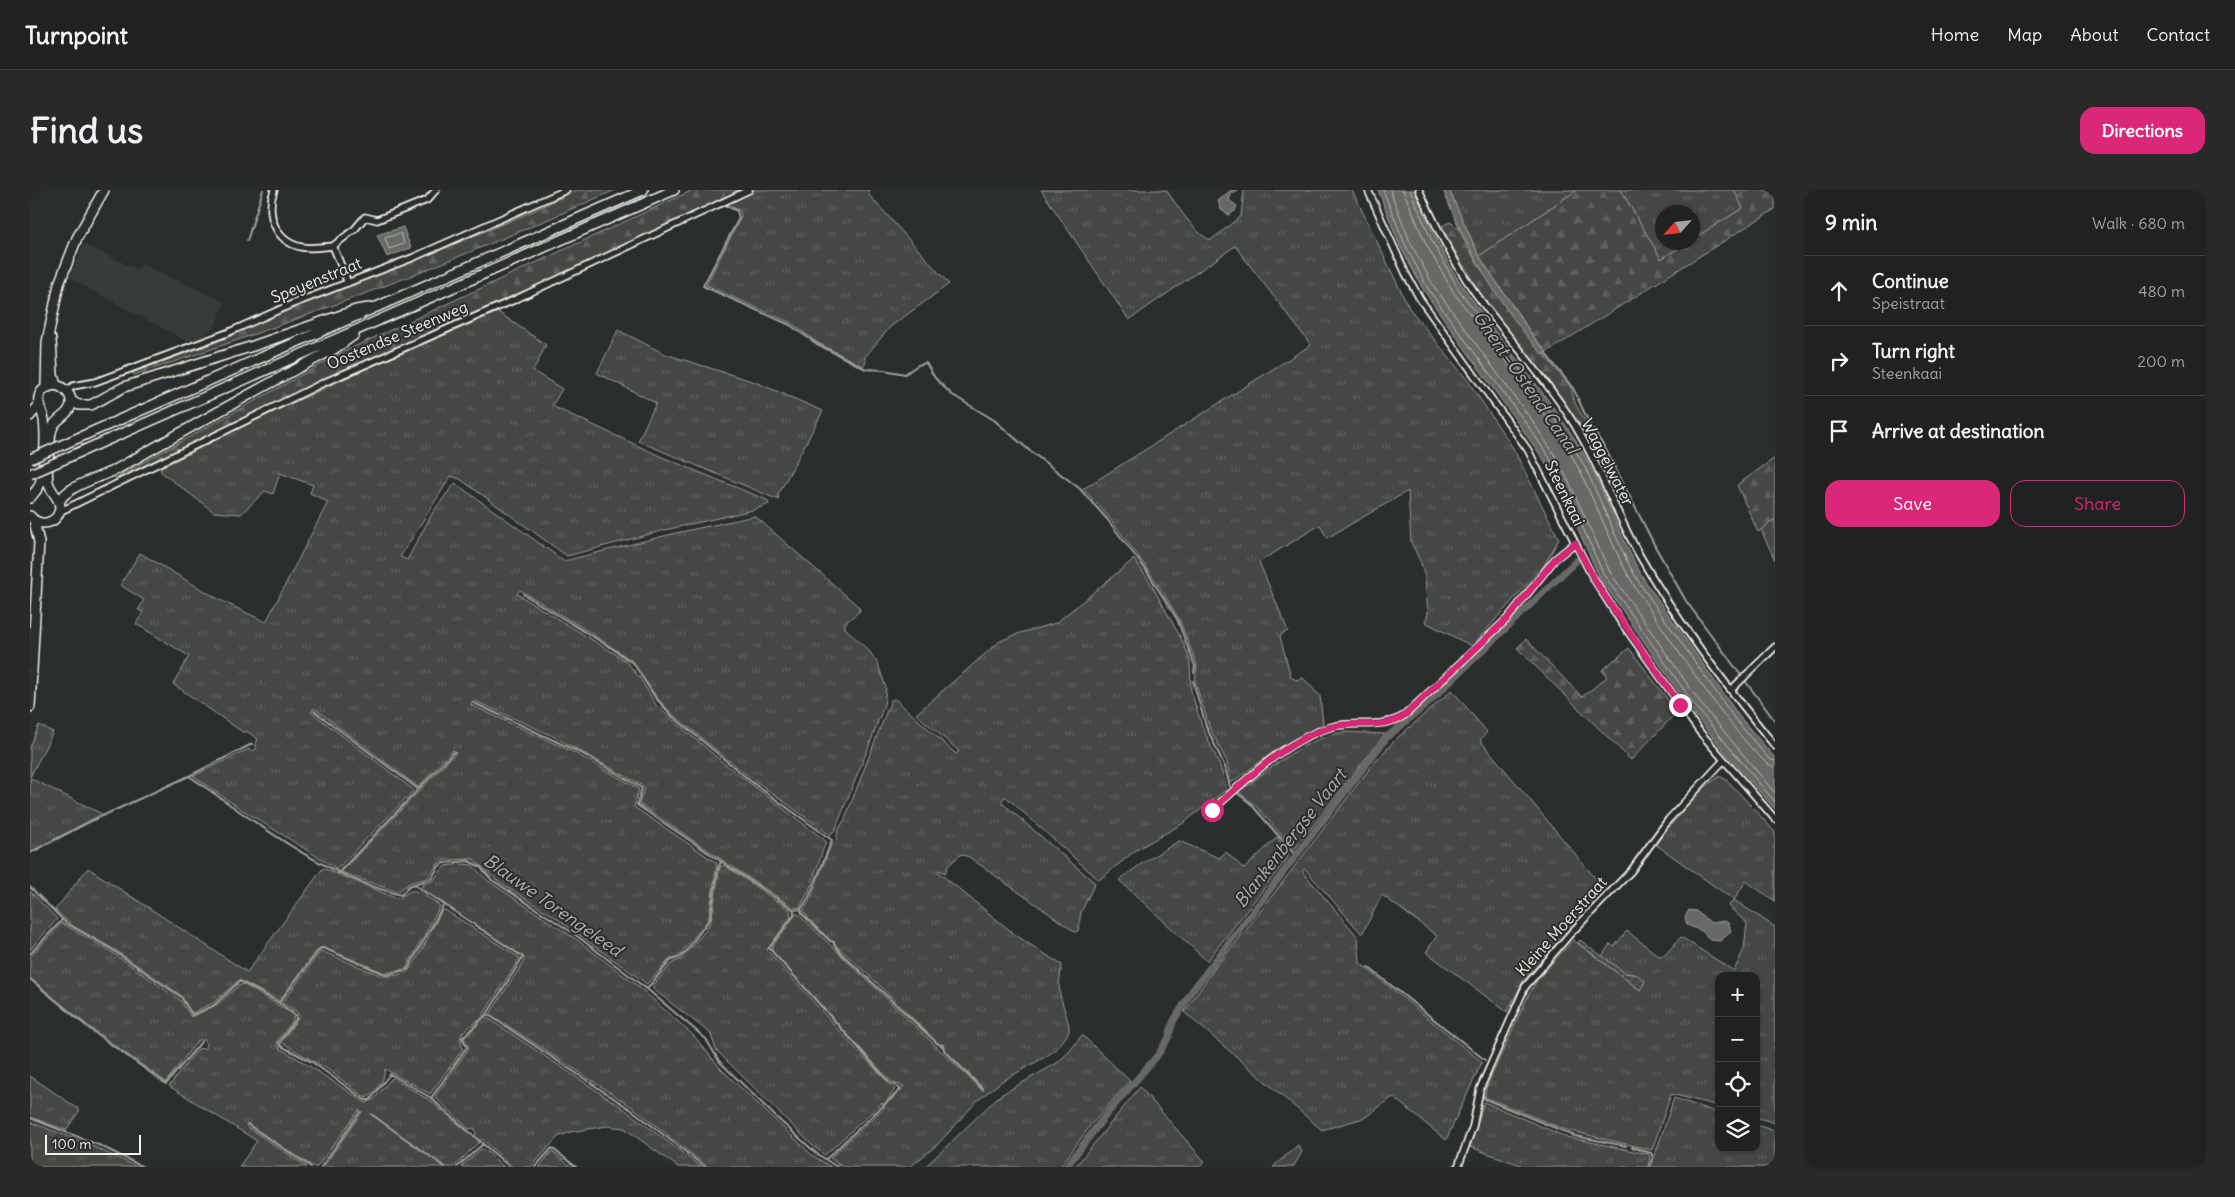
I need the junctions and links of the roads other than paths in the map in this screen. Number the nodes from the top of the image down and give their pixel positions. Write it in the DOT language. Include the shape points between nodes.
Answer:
graph roads {
  1 [pos="104,190"];
  2 [pos="274,190"];
  3 [pos="436,190"];
  4 [pos="566,190"];
  5 [pos="643,190"];
  6 [pos="674,190"];
  7 [pos="749,190"];
  8 [pos="1368,190"];
  9 [pos="1419,190"];
  10 [pos="333,246"];
  11 [pos="348,282"];
  12 [pos="384,305"];
  13 [pos="360,329"];
  14 [pos="50,334"];
  15 [pos="56,385"];
  16 [pos="46,387"];
  17 [pos="70,388"];
  18 [pos="71,400"];
  19 [pos="39,405"];
  20 [pos="30,416"];
  21 [pos="30,459"];
  22 [pos="30,474"];
  23 [pos="30,498"];
  24 [pos="59,502"];
  25 [pos="59,512"];
  26 [pos="32,519"];
  27 [pos="47,523"];
  28 [pos="39,542"];
  29 [pos="1575,543"];
  30 [pos="1775,647"];
  31 [pos="1730,690"];
  32 [pos="30,707"];
  33 [pos="1775,746"];
  34 [pos="1724,760"];
  35 [pos="1212,810"];
  36 [pos="1775,820"];
  37 [pos="1458,1167"];
  1 -- 14 [label="main road" via="64,268"];
  2 -- 10 [label="street" via="270,201 271,217 279,234 301,247"];
  3 -- 10 [label="street" via="427,200 376,220 366,217"];
  4 -- 11 [label="street, Speyenstraat" via="421,254"];
  5 -- 12 [label="main road"];
  6 -- 13 [label="main road"];
  7 -- 25 [label="street, Oostendse Steenweg" via="514,300 323,383"];
  8 -- 29 [label="street, Steenkaai" via="1420,299 1520,438"];
  9 -- 31 [label="street, Waggelwater" via="1458,269 1570,416 1594,458 1636,550"];
  10 -- 11 [label="street"];
  11 -- 17 [label="street, Speyenstraat" via="227,334 96,382"];
  12 -- 18 [label="main road" via="356,310 134,383 91,405 79,405"];
  12 -- 21 [label="main road, bridge"];
  13 -- 22 [label="main road, bridge"];
  13 -- 24 [label="main road" via="334,349 114,470 70,489"];
  14 -- 15 [label="main road"];
  14 -- 16 [label="main road" via="46,350"];
  15 -- 16 [label="main road"];
  15 -- 17 [label="main road"];
  16 -- 19 [label="main road" via="39,396"];
  17 -- 18 [label="main road"];
  18 -- 24 [label="main road" via="68,411 53,425 50,435 48,478"];
  19 -- 20 [label="main road"];
  19 -- 23 [label="main road" via="44,419 41,478"];
  24 -- 25 [label="main road"];
  25 -- 27 [label="main road, Oostendse Steenweg"];
  26 -- 27 [label="main road, Oostendse Steenweg"];
  26 -- 28 [label="main road, Oostendse Steenweg"];
  27 -- 28 [label="main road, Oostendse Steenweg"];
  28 -- 32 [label="main road, Oostendse Steenweg"];
  29 -- 34 [label="street, Steenkaai" via="1626,630"];
  29 -- 35 [label="street" via="1555,559 1508,618 1405,715 1385,724 1334,727 1307,737 1237,787"];
  30 -- 31 [label="street"];
  31 -- 33 [label="street, Waggelwater"];
  34 -- 36 [label="street, Steenkaai"];
  34 -- 37 [label="street, Kleine Moerstraat" via="1669,819 1631,871 1525,987 1480,1089"];
}
